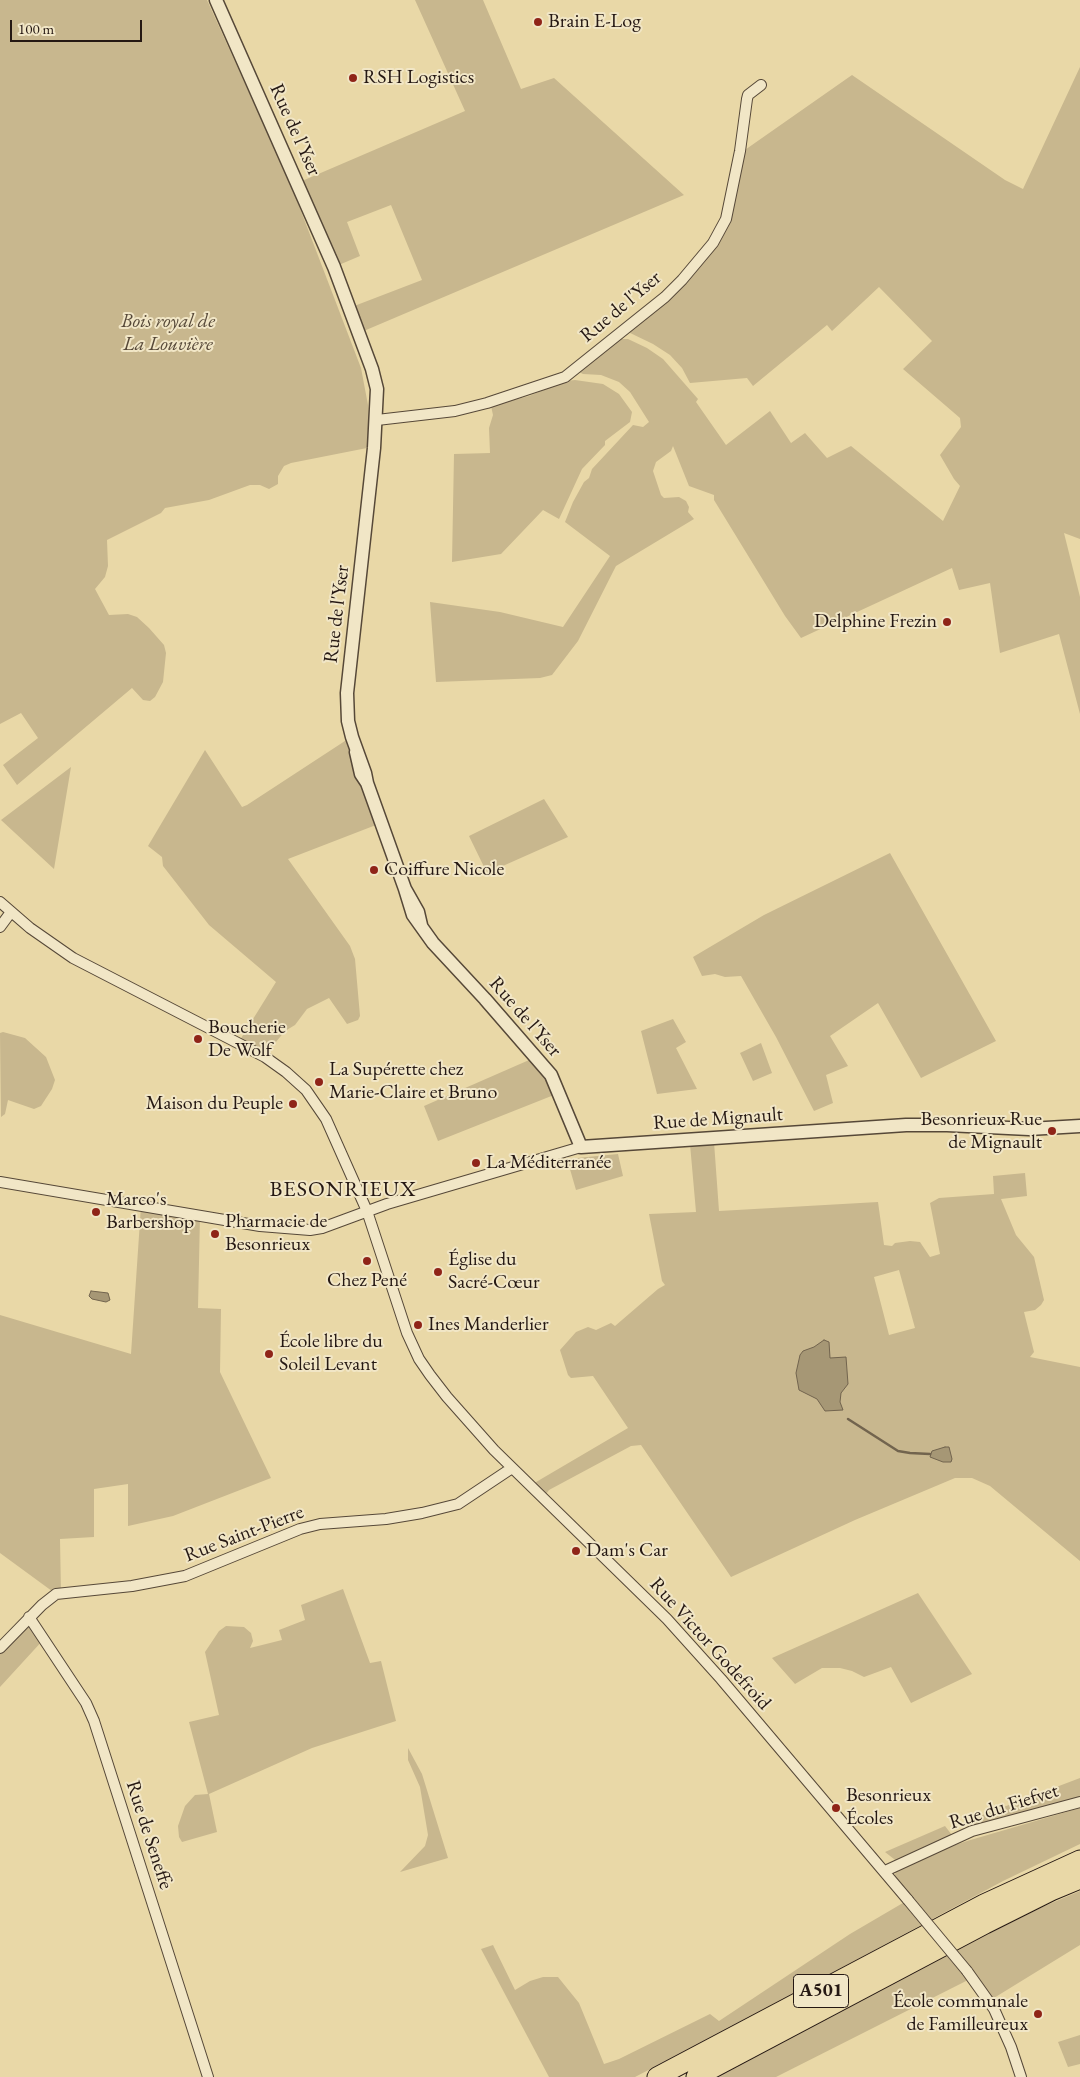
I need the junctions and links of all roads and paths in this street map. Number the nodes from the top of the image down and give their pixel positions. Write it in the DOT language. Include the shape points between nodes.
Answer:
graph roads {
  1 [pos="216,0"];
  2 [pos="761,85"];
  3 [pos="377,420"];
  4 [pos="0,902"];
  5 [pos="11,912"];
  6 [pos="0,927"];
  7 [pos="1080,1126"];
  8 [pos="581,1147"];
  9 [pos="0,1182"];
  10 [pos="367,1211"];
  11 [pos="512,1468"];
  12 [pos="29,1618"];
  13 [pos="0,1648"];
  14 [pos="1080,1802"];
  15 [pos="1080,1860"];
  16 [pos="885,1871"];
  17 [pos="1080,1880"];
  18 [pos="208,2077"];
  19 [pos="657,2077"];
  20 [pos="696,2077"];
  21 [pos="1021,2077"];
  1 -- 3 [label="street, Rue de l'Yser" via="334,267 372,369 377,389"];
  2 -- 3 [label="street, Rue de l'Yser" via="748,95 726,219 713,242 665,297 565,377 455,411"];
  3 -- 8 [label="street, Rue de l'Yser" via="347,692 348,721 361,774 421,925 440,951 550,1075"];
  4 -- 5 [label="street, Rue Victor Godefroid"];
  5 -- 6 [label="street"];
  5 -- 10 [label="street, Rue Victor Godefroid" via="73,958 265,1057 292,1077 311,1096 326,1119"];
  7 -- 8 [label="street, Rue de Mignault" via="1029,1129 906,1125"];
  8 -- 10 [label="street, Rue de Mignault"];
  9 -- 10 [label="street, Rue de Mignault" via="290,1230 322,1228"];
  10 -- 11 [label="street, Rue Victor Godefroid" via="398,1309 419,1359 447,1397"];
  11 -- 12 [label="street, Rue Saint-Pierre" via="458,1504 386,1519 320,1524 185,1576 132,1586 56,1594"];
  11 -- 16 [label="street, Rue Victor Godefroid" via="667,1619 722,1678"];
  12 -- 13 [label="street, Rue Saint-Pierre"];
  12 -- 18 [label="street, Rue de Seneffe" via="86,1703 94,1721"];
  14 -- 16 [label="street, Rue du Fiefvet" via="972,1831"];
  15 -- 19 [label="highway, A501" via="984,1904"];
  16 -- 21 [label="street, Rue Victor Godefroid, bridge" via="967,1971 996,2014"];
  17 -- 20 [label="highway, A501" via="985,1924"];
}
